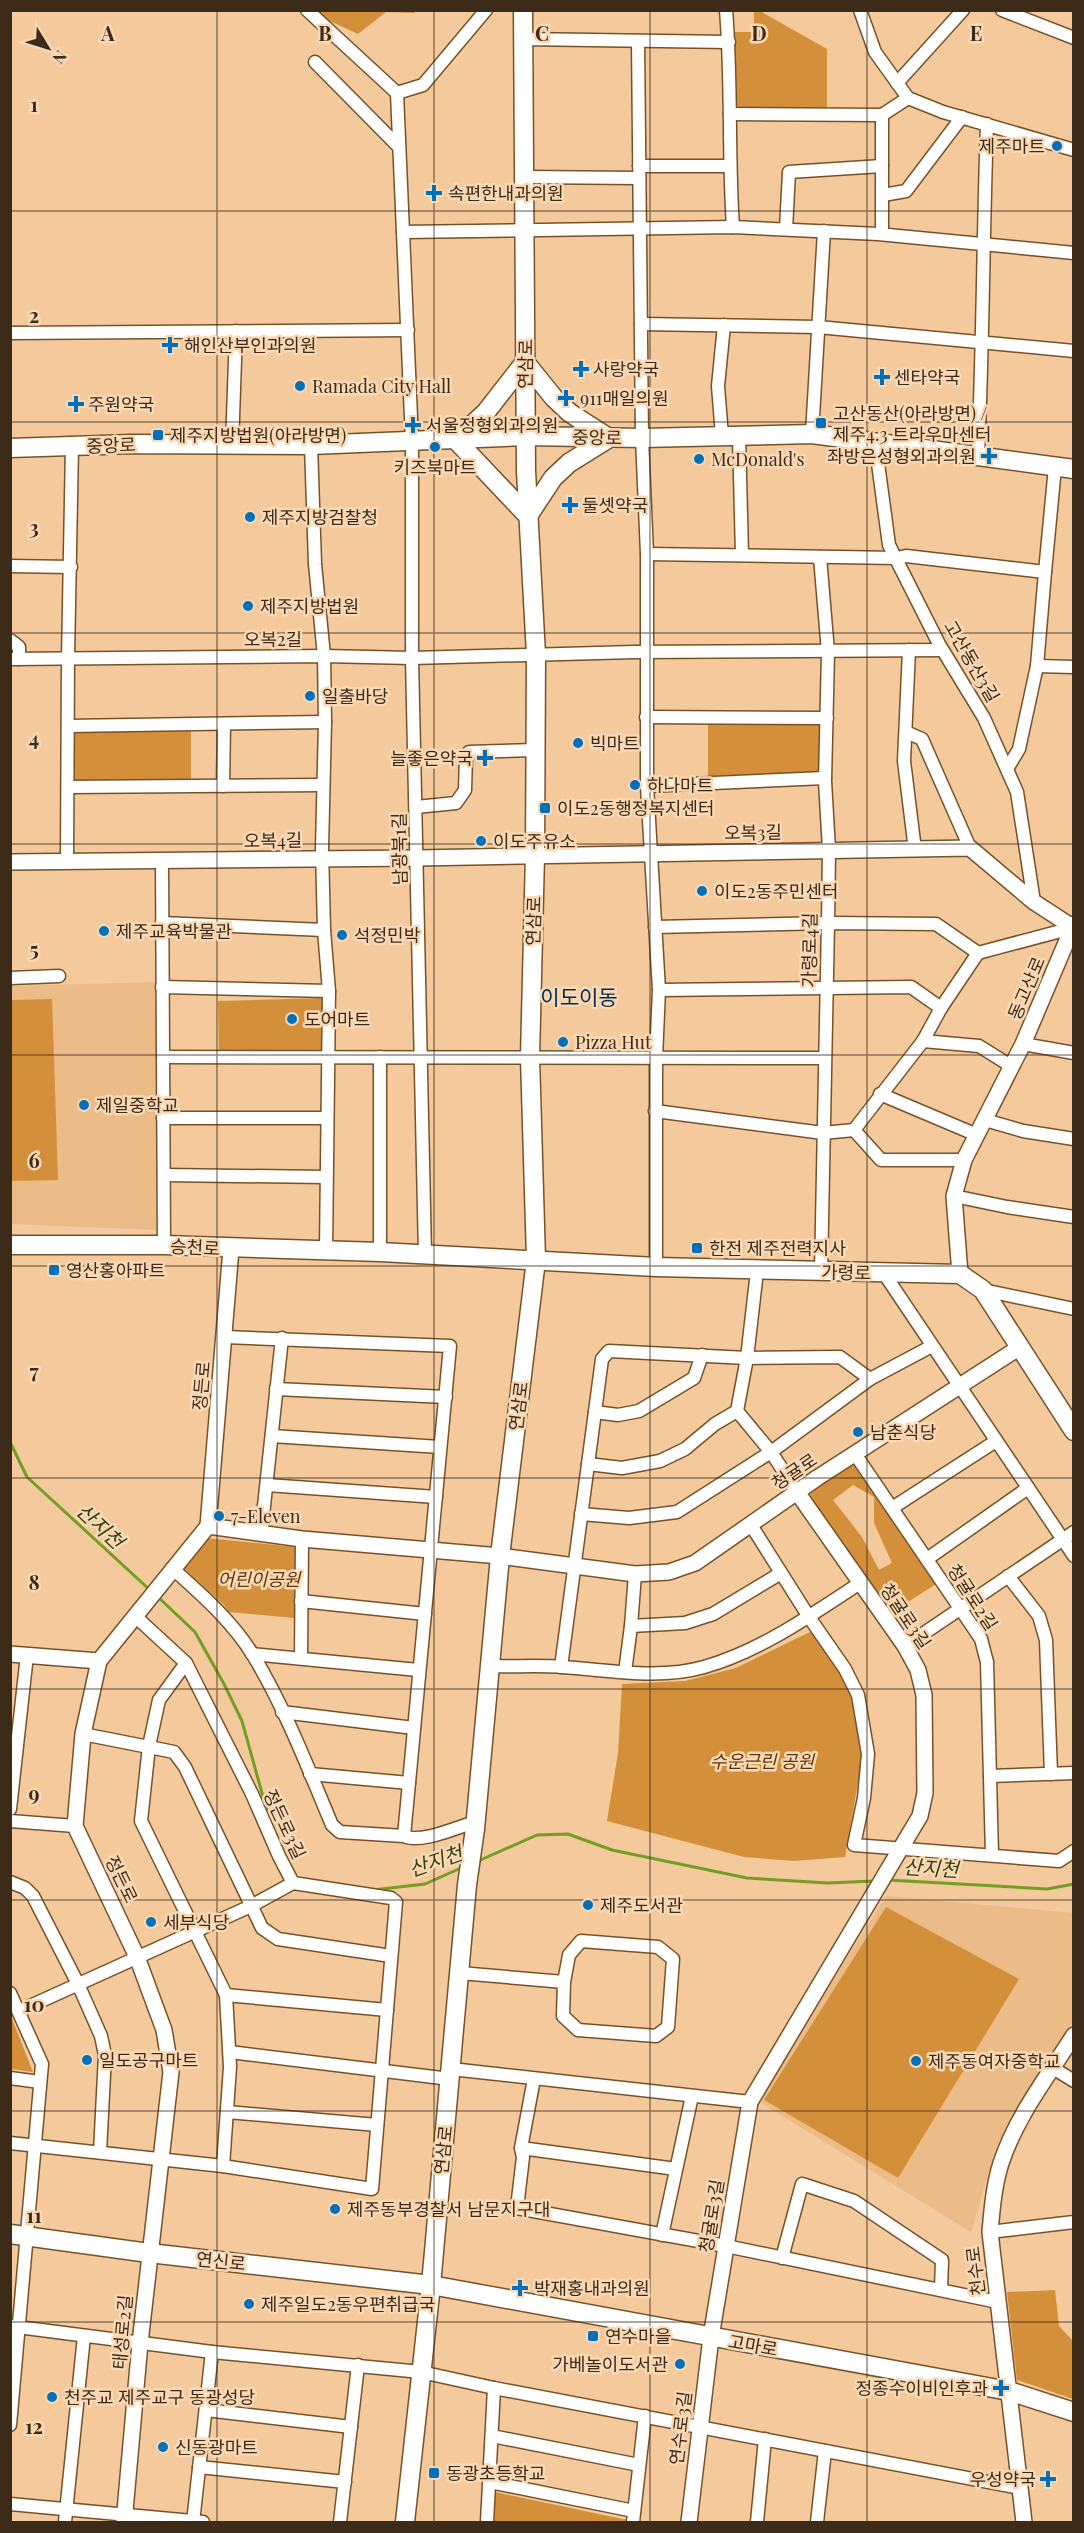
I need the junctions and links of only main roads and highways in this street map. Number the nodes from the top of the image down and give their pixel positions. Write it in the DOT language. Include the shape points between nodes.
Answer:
graph roads {
  1 [pos="523,10"];
  2 [pos="525,362"];
  3 [pos="526,436"];
  4 [pos="609,438"];
  5 [pos="456,440"];
  6 [pos="10,448"];
  7 [pos="1074,469"];
  8 [pos="528,516"];
  9 [pos="10,1245"];
  10 [pos="536,1260"];
  11 [pos="1074,1431"];
  12 [pos="19,2235"];
  13 [pos="431,2284"];
  14 [pos="1074,2412"];
  15 [pos="405,2523"];
  1 -- 2 [label="main road, 연삼로"];
  2 -- 3 [label="main road, 연삼로"];
  2 -- 4 [label="main road" via="570,413"];
  2 -- 5 [label="main road" via="486,412"];
  3 -- 4 [label="main road, 중앙로"];
  3 -- 5 [label="main road, 중앙로"];
  3 -- 8 [label="main road, 연삼로"];
  4 -- 7 [label="main road, 중앙로" via="812,434"];
  4 -- 8 [label="main road" via="553,478"];
  5 -- 6 [label="main road, 중앙로"];
  5 -- 8 [label="main road"];
  8 -- 10 [label="main road, 연삼로" via="536,655 530,1057"];
  9 -- 10 [label="main road, 승천로" via="164,1245"];
  10 -- 11 [label="main road, 가령로" via="758,1271 960,1274 983,1290"];
  10 -- 13 [label="main road, 연삼로" via="500,1556"];
  12 -- 13 [label="main road, 연신로"];
  13 -- 14 [label="main road, 고마로" via="1009,2391"];
  13 -- 15 [label="main road, 연삼로"];
}
